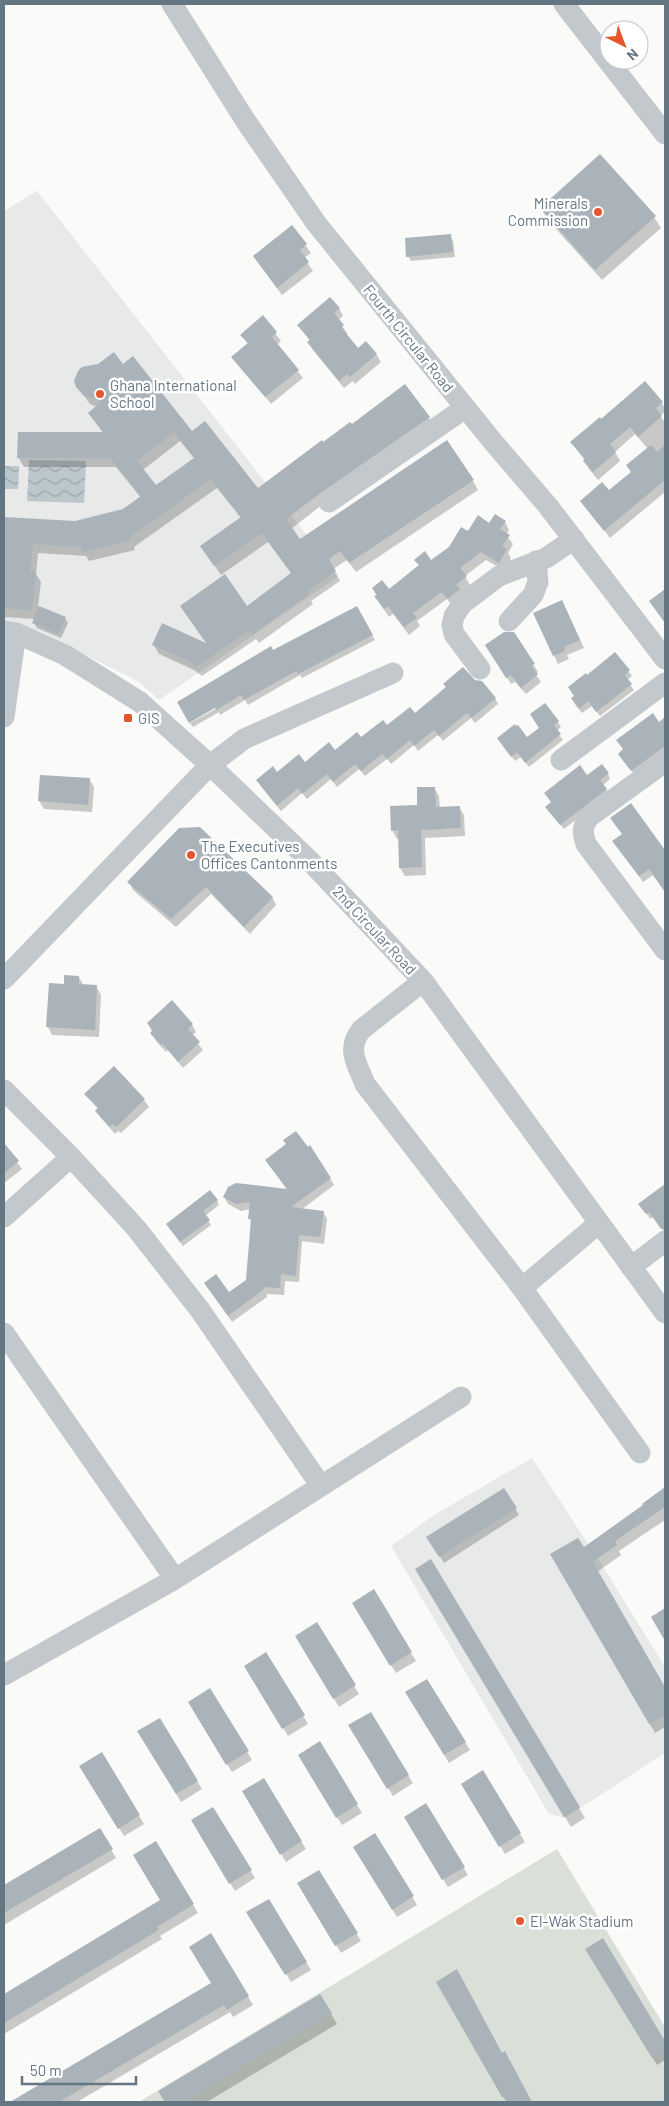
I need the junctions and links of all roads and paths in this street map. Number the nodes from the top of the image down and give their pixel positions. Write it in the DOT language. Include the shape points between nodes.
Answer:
graph roads {
  1 [pos="172,4"];
  2 [pos="564,4"];
  3 [pos="665,134"];
  4 [pos="466,408"];
  5 [pos="329,502"];
  6 [pos="574,539"];
  7 [pos="536,561"];
  8 [pos="509,621"];
  9 [pos="10,632"];
  10 [pos="663,653"];
  11 [pos="480,669"];
  12 [pos="393,673"];
  13 [pos="665,683"];
  14 [pos="4,717"];
  15 [pos="561,760"];
  16 [pos="665,762"];
  17 [pos="210,765"];
  18 [pos="665,950"];
  19 [pos="4,979"];
  20 [pos="423,981"];
  21 [pos="4,1090"];
  22 [pos="71,1158"];
  23 [pos="4,1217"];
  24 [pos="599,1222"];
  25 [pos="665,1241"];
  26 [pos="630,1267"];
  27 [pos="522,1288"];
  28 [pos="665,1313"];
  29 [pos="4,1333"];
  30 [pos="461,1397"];
  31 [pos="640,1453"];
  32 [pos="321,1486"];
  33 [pos="175,1579"];
  34 [pos="4,1675"];
  1 -- 4 [label="street, Fourth Circular Road" via="245,120 316,223"];
  2 -- 3 [label="street"];
  4 -- 5 [label="street"];
  4 -- 6 [label="street, Fourth Circular Road"];
  6 -- 7 [label="street"];
  6 -- 10 [label="street, Fourth Circular Road"];
  7 -- 8 [label="street" via="538,582 532,596"];
  7 -- 11 [label="street" via="499,576 462,604 454,616 454,634"];
  9 -- 14 [label="street"];
  9 -- 17 [label="street, 2nd Circular Road" via="65,655 140,702"];
  12 -- 17 [label="street" via="244,739"];
  13 -- 15 [label="street"];
  16 -- 18 [label="street" via="589,817 582,832 586,844"];
  17 -- 19 [label="street"];
  17 -- 20 [label="street, 2nd Circular Road" via="308,859"];
  20 -- 24 [label="street, 2nd Circular Road"];
  20 -- 27 [label="street" via="361,1030 352,1051 374,1098"];
  21 -- 22 [label="street"];
  22 -- 23 [label="street"];
  22 -- 32 [label="street" via="136,1228 200,1310"];
  24 -- 26 [label="street, 2nd Circular Road"];
  24 -- 27 [label="street"];
  25 -- 26 [label="street"];
  26 -- 28 [label="street, 2nd Circular Road"];
  27 -- 31 [label="street"];
  29 -- 33 [label="street"];
  30 -- 32 [label="street"];
  32 -- 33 [label="street"];
  33 -- 34 [label="street"];
}
